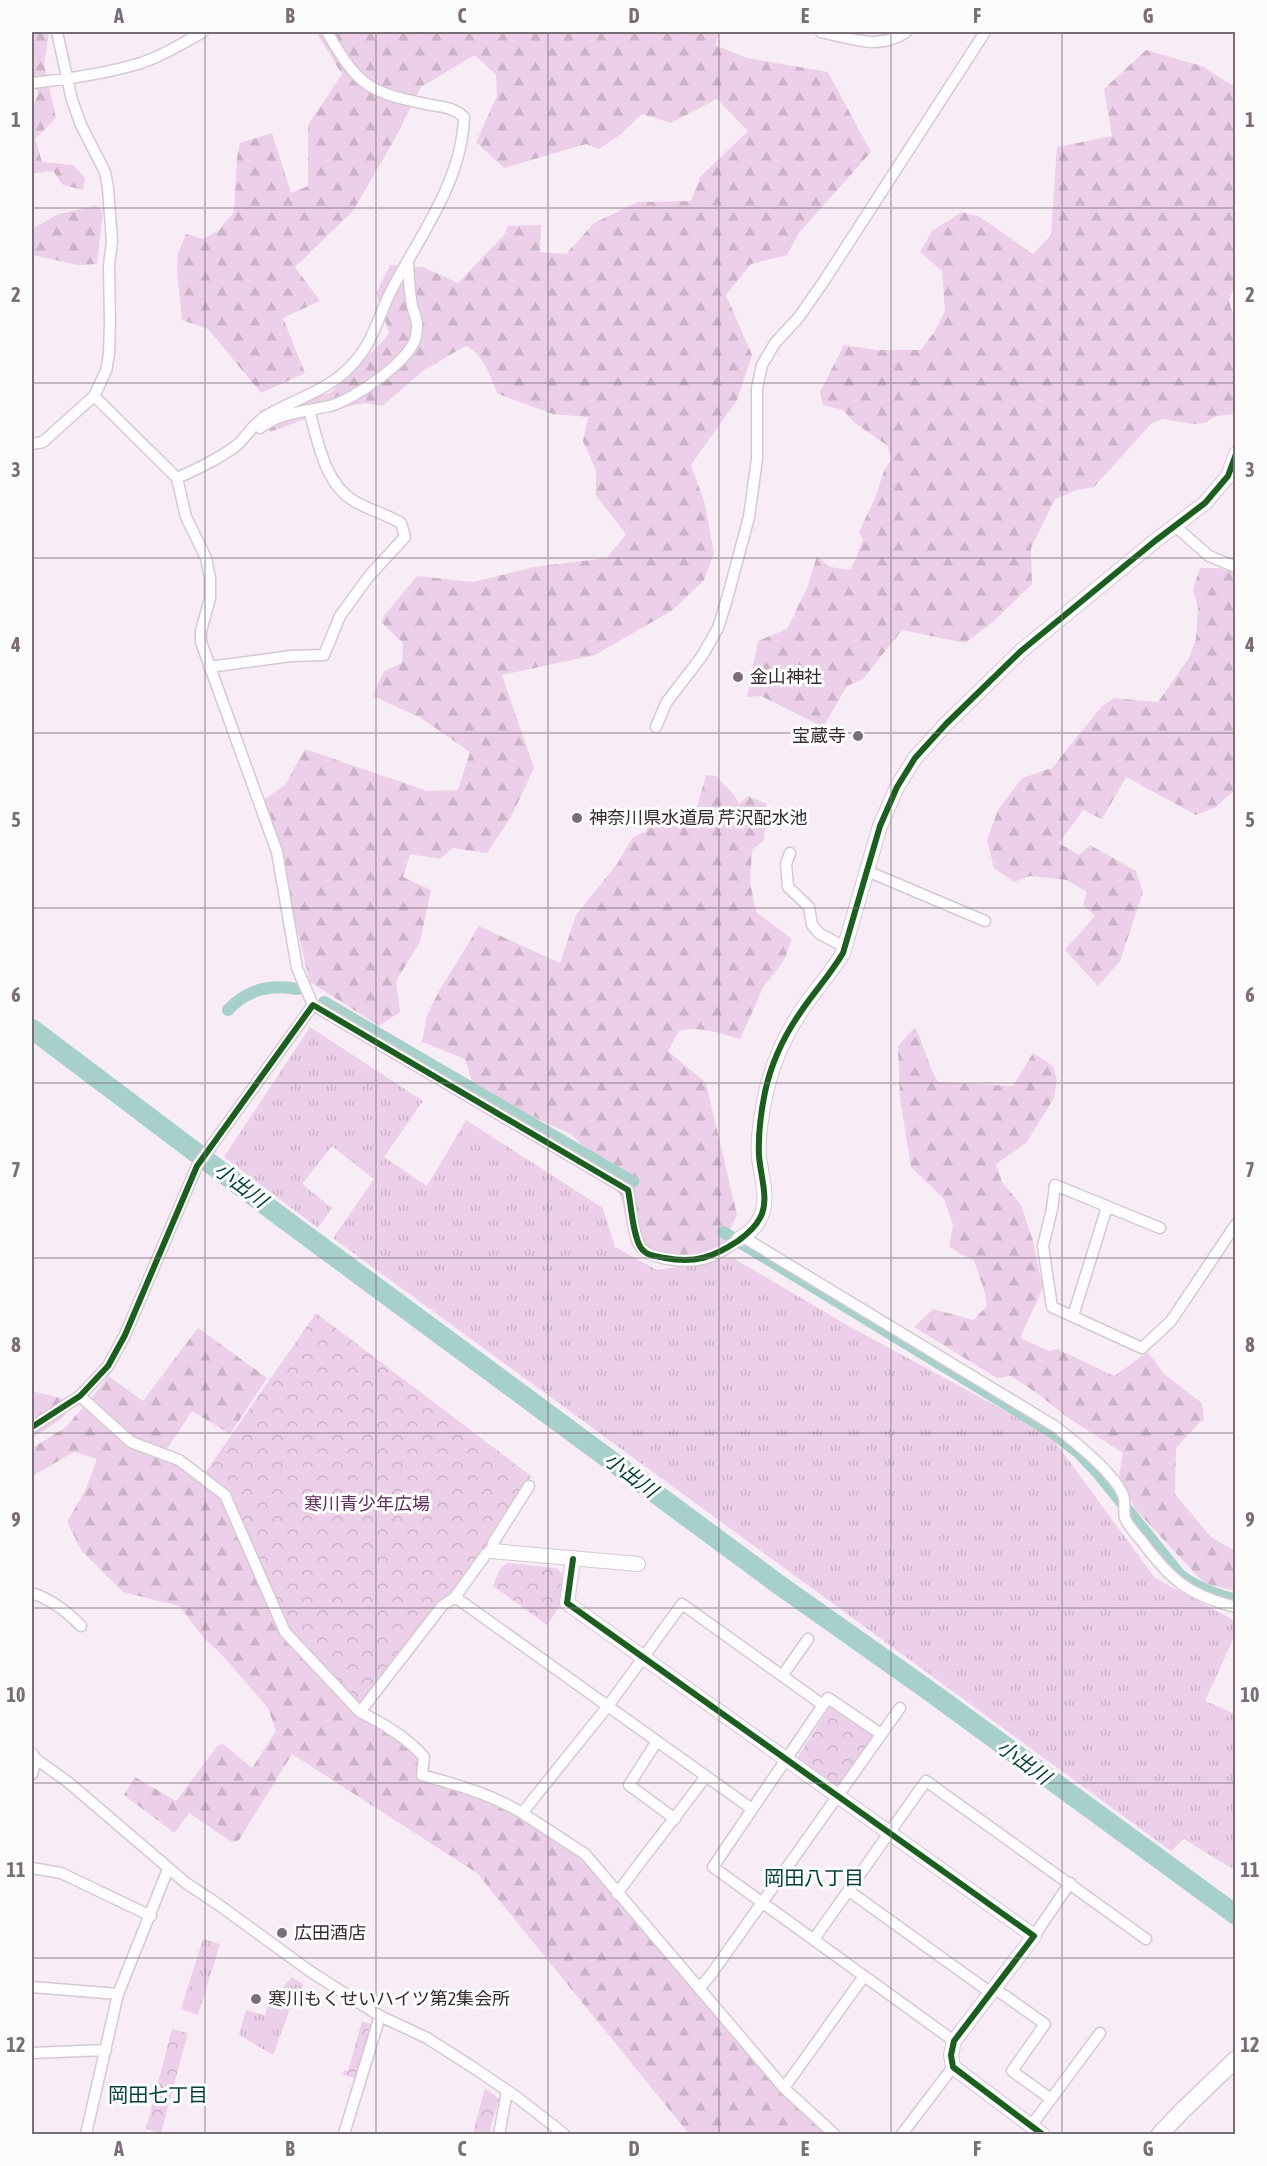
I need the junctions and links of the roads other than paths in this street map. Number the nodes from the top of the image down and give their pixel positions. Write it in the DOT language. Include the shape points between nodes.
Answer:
graph roads {
  1 [pos="57,32"];
  2 [pos="203,32"];
  3 [pos="327,32"];
  4 [pos="821,32"];
  5 [pos="906,32"];
  6 [pos="985,32"];
  7 [pos="67,79"];
  8 [pos="32,83"];
  9 [pos="408,263"];
  10 [pos="94,396"];
  11 [pos="309,410"];
  12 [pos="32,444"];
  13 [pos="238,444"];
  14 [pos="1236,454"];
  15 [pos="177,478"];
  16 [pos="1175,526"];
  17 [pos="1236,567"];
  18 [pos="209,667"];
  19 [pos="656,727"];
  20 [pos="790,853"];
  21 [pos="867,871"];
  22 [pos="985,921"];
  23 [pos="845,947"];
  24 [pos="314,1005"];
  25 [pos="1107,1207"];
  26 [pos="1236,1224"];
  27 [pos="1160,1228"];
  28 [pos="739,1240"];
  29 [pos="1073,1316"];
  30 [pos="80,1396"];
  31 [pos="32,1427"];
  32 [pos="529,1486"];
  33 [pos="492,1551"];
  34 [pos="573,1559"];
  35 [pos="638,1564"];
  36 [pos="32,1593"];
  37 [pos="455,1597"];
  38 [pos="1236,1607"];
  39 [pos="81,1626"];
  40 [pos="808,1639"];
  41 [pos="643,1657"];
  42 [pos="783,1676"];
  43 [pos="823,1705"];
  44 [pos="608,1706"];
  45 [pos="900,1708"];
  46 [pos="360,1712"];
  47 [pos="881,1734"];
  48 [pos="657,1741"];
  49 [pos="34,1756"];
  50 [pos="786,1759"];
  51 [pos="32,1774"];
  52 [pos="706,1776"];
  53 [pos="837,1796"];
  54 [pos="752,1809"];
  55 [pos="522,1813"];
  56 [pos="675,1819"];
  57 [pos="890,1833"];
  58 [pos="32,1868"];
  59 [pos="168,1869"];
  60 [pos="1070,1883"];
  61 [pos="849,1891"];
  62 [pos="617,1894"];
  63 [pos="762,1902"];
  64 [pos="151,1916"];
  65 [pos="1034,1936"];
  66 [pos="814,1939"];
  67 [pos="1146,1939"];
  68 [pos="864,1976"];
  69 [pos="32,1987"];
  70 [pos="699,1988"];
  71 [pos="992,1990"];
  72 [pos="118,1995"];
  73 [pos="380,2016"];
  74 [pos="1100,2033"];
  75 [pos="954,2041"];
  76 [pos="106,2050"];
  77 [pos="32,2053"];
  78 [pos="1236,2059"];
  79 [pos="953,2067"];
  80 [pos="784,2088"];
  81 [pos="507,2092"];
  82 [pos="1051,2099"];
  83 [pos="1037,2130"];
  84 [pos="86,2134"];
  85 [pos="344,2134"];
  86 [pos="499,2134"];
  87 [pos="564,2134"];
  88 [pos="834,2134"];
  89 [pos="902,2134"];
  90 [pos="1160,2134"];
  1 -- 7 [label="street"];
  2 -- 7 [label="street" via="141,63"];
  3 -- 9 [label="street" via="346,64 363,82 381,93 456,110 464,117 456,163"];
  4 -- 5 [label="street" via="866,42 894,39"];
  6 -- 19 [label="street" via="800,317 775,343 762,365 757,388 757,459 749,517 727,599 718,628 666,703"];
  7 -- 8 [label="street"];
  7 -- 10 [label="street" via="108,188 112,241 109,354"];
  9 -- 11 [label="street" via="412,307 417,317 415,342 410,351 350,399"];
  9 -- 13 [label="street" via="373,336 347,371 264,417"];
  10 -- 12 [label="street" via="42,442"];
  10 -- 15 [label="street"];
  11 -- 13 [label="street" via="265,425"];
  11 -- 18 [label="street" via="324,460 338,488 354,501 401,523 405,537 369,576 340,616 324,655"];
  13 -- 15 [label="street"];
  14 -- 16 [label="street" via="1218,490"];
  15 -- 18 [label="street" via="186,517 206,558 210,578 210,598 201,631"];
  16 -- 17 [label="street" via="1209,556"];
  16 -- 21 [label="street" via="1022,651 938,732 897,787"];
  18 -- 24 [label="street" via="277,852 297,968"];
  20 -- 23 [label="street" via="786,864 788,887 809,907 812,925 820,934"];
  21 -- 22 [label="street"];
  21 -- 23 [label="street"];
  23 -- 28 [label="street" via="800,1012 774,1061 760,1122 762,1215 757,1225"];
  24 -- 28 [label="street" via="628,1190 638,1243 648,1254 678,1260 703,1259 723,1252"];
  24 -- 30 [label="street" via="197,1166 117,1352"];
  25 -- 27 [label="street"];
  25 -- 29 [label="street"];
  25 -- 29 [label="street" via="1055,1185 1043,1246 1052,1307"];
  26 -- 29 [label="street" via="1171,1321 1142,1348"];
  28 -- 38 [label="street" via="1056,1427 1106,1471 1123,1494 1125,1519 1175,1580 1206,1599"];
  30 -- 31 [label="street"];
  30 -- 46 [label="street" via="131,1442 179,1460 225,1495 285,1632"];
  32 -- 33 [label="street" via="493,1543"];
  33 -- 34 [label="street"];
  33 -- 37 [label="street"];
  34 -- 35 [label="street"];
  34 -- 41 [label="street" via="567,1603"];
  36 -- 39 [label="street" via="55,1603"];
  37 -- 44 [label="street"];
  37 -- 46 [label="street" via="442,1606"];
  40 -- 42 [label="street"];
  41 -- 42 [label="street" via="682,1604"];
  41 -- 44 [label="street"];
  41 -- 50 [label="street"];
  42 -- 43 [label="street"];
  43 -- 47 [label="street" via="828,1698"];
  43 -- 50 [label="street"];
  44 -- 48 [label="street"];
  44 -- 55 [label="street"];
  45 -- 47 [label="street"];
  46 -- 55 [label="street" via="414,1746 424,1757 422,1775 470,1789"];
  47 -- 53 [label="street"];
  48 -- 52 [label="street"];
  48 -- 56 [label="street" via="629,1785"];
  49 -- 51 [label="street"];
  49 -- 59 [label="street"];
  50 -- 53 [label="street"];
  50 -- 54 [label="street"];
  52 -- 54 [label="street"];
  52 -- 56 [label="street"];
  53 -- 57 [label="street"];
  53 -- 63 [label="street"];
  54 -- 63 [label="street" via="713,1867"];
  55 -- 62 [label="street" via="585,1854"];
  56 -- 62 [label="street"];
  57 -- 60 [label="street" via="926,1780"];
  57 -- 61 [label="street"];
  57 -- 65 [label="street"];
  58 -- 64 [label="street" via="62,1873"];
  59 -- 64 [label="street"];
  59 -- 73 [label="street" via="311,1972"];
  60 -- 65 [label="street"];
  60 -- 67 [label="street"];
  61 -- 66 [label="street"];
  61 -- 71 [label="street"];
  62 -- 70 [label="street"];
  63 -- 66 [label="street"];
  63 -- 70 [label="street"];
  64 -- 72 [label="street"];
  65 -- 71 [label="street"];
  66 -- 68 [label="street"];
  68 -- 75 [label="street"];
  68 -- 80 [label="street"];
  69 -- 72 [label="street"];
  70 -- 80 [label="street"];
  71 -- 75 [label="street"];
  71 -- 82 [label="street" via="1045,2024 1012,2070"];
  72 -- 76 [label="street"];
  73 -- 81 [label="street" via="427,2038"];
  73 -- 85 [label="street"];
  74 -- 82 [label="street"];
  75 -- 79 [label="street"];
  76 -- 77 [label="street"];
  76 -- 84 [label="street"];
  78 -- 90 [label="main road"];
  79 -- 83 [label="street"];
  79 -- 89 [label="street"];
  80 -- 88 [label="street"];
  81 -- 86 [label="street"];
  81 -- 87 [label="street"];
  82 -- 83 [label="street"];
}
